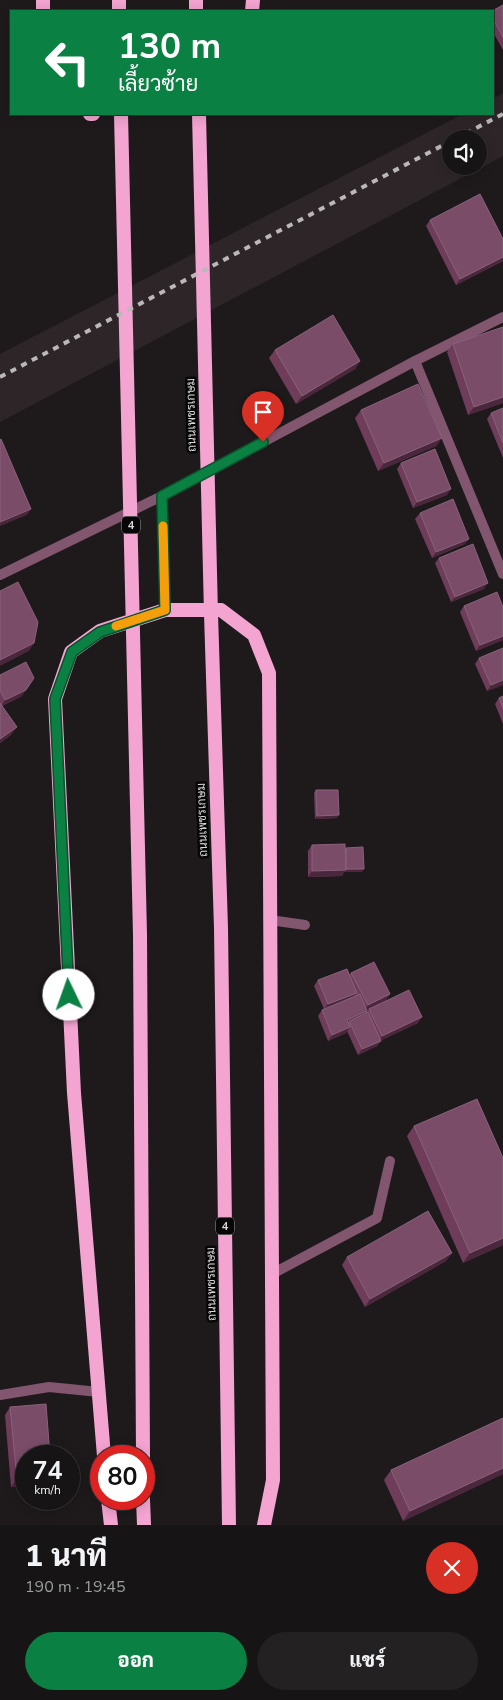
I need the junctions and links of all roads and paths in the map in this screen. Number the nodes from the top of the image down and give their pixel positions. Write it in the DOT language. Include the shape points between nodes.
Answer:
graph roads {
  1 [pos="121,115"];
  2 [pos="198,115"];
  3 [pos="503,317"];
  4 [pos="415,361"];
  5 [pos="162,496"];
  6 [pos="503,574"];
  7 [pos="0,576"];
  8 [pos="165,610"];
  9 [pos="270,920"];
  10 [pos="305,925"];
  11 [pos="390,1161"];
  12 [pos="272,1274"];
  13 [pos="99,1392"];
  14 [pos="0,1395"];
  15 [pos="103,1445"];
  16 [pos="143,1445"];
  17 [pos="109,1510"];
  18 [pos="143,1510"];
  19 [pos="111,1525"];
  20 [pos="144,1525"];
  21 [pos="229,1525"];
  22 [pos="264,1525"];
  1 -- 16 [label="highway, 4" via="140,935"];
  2 -- 21 [label="highway, ถนนเพชรเกษม / 4" via="221,928"];
  3 -- 4 [label="street"];
  4 -- 5 [label="street"];
  4 -- 6 [label="street"];
  5 -- 7 [label="street"];
  5 -- 8 [label="street"];
  8 -- 9 [label="highway" via="221,610 254,635 269,673"];
  8 -- 13 [label="highway" via="100,632 72,652 55,699 74,1093"];
  9 -- 10 [label="street"];
  9 -- 12 [label="highway"];
  11 -- 12 [label="street" via="377,1218"];
  12 -- 22 [label="highway" via="273,1480"];
  13 -- 14 [label="street" via="49,1387"];
  13 -- 15 [label="highway"];
  17 -- 19 [label="highway"];
  18 -- 20 [label="highway"];
}
